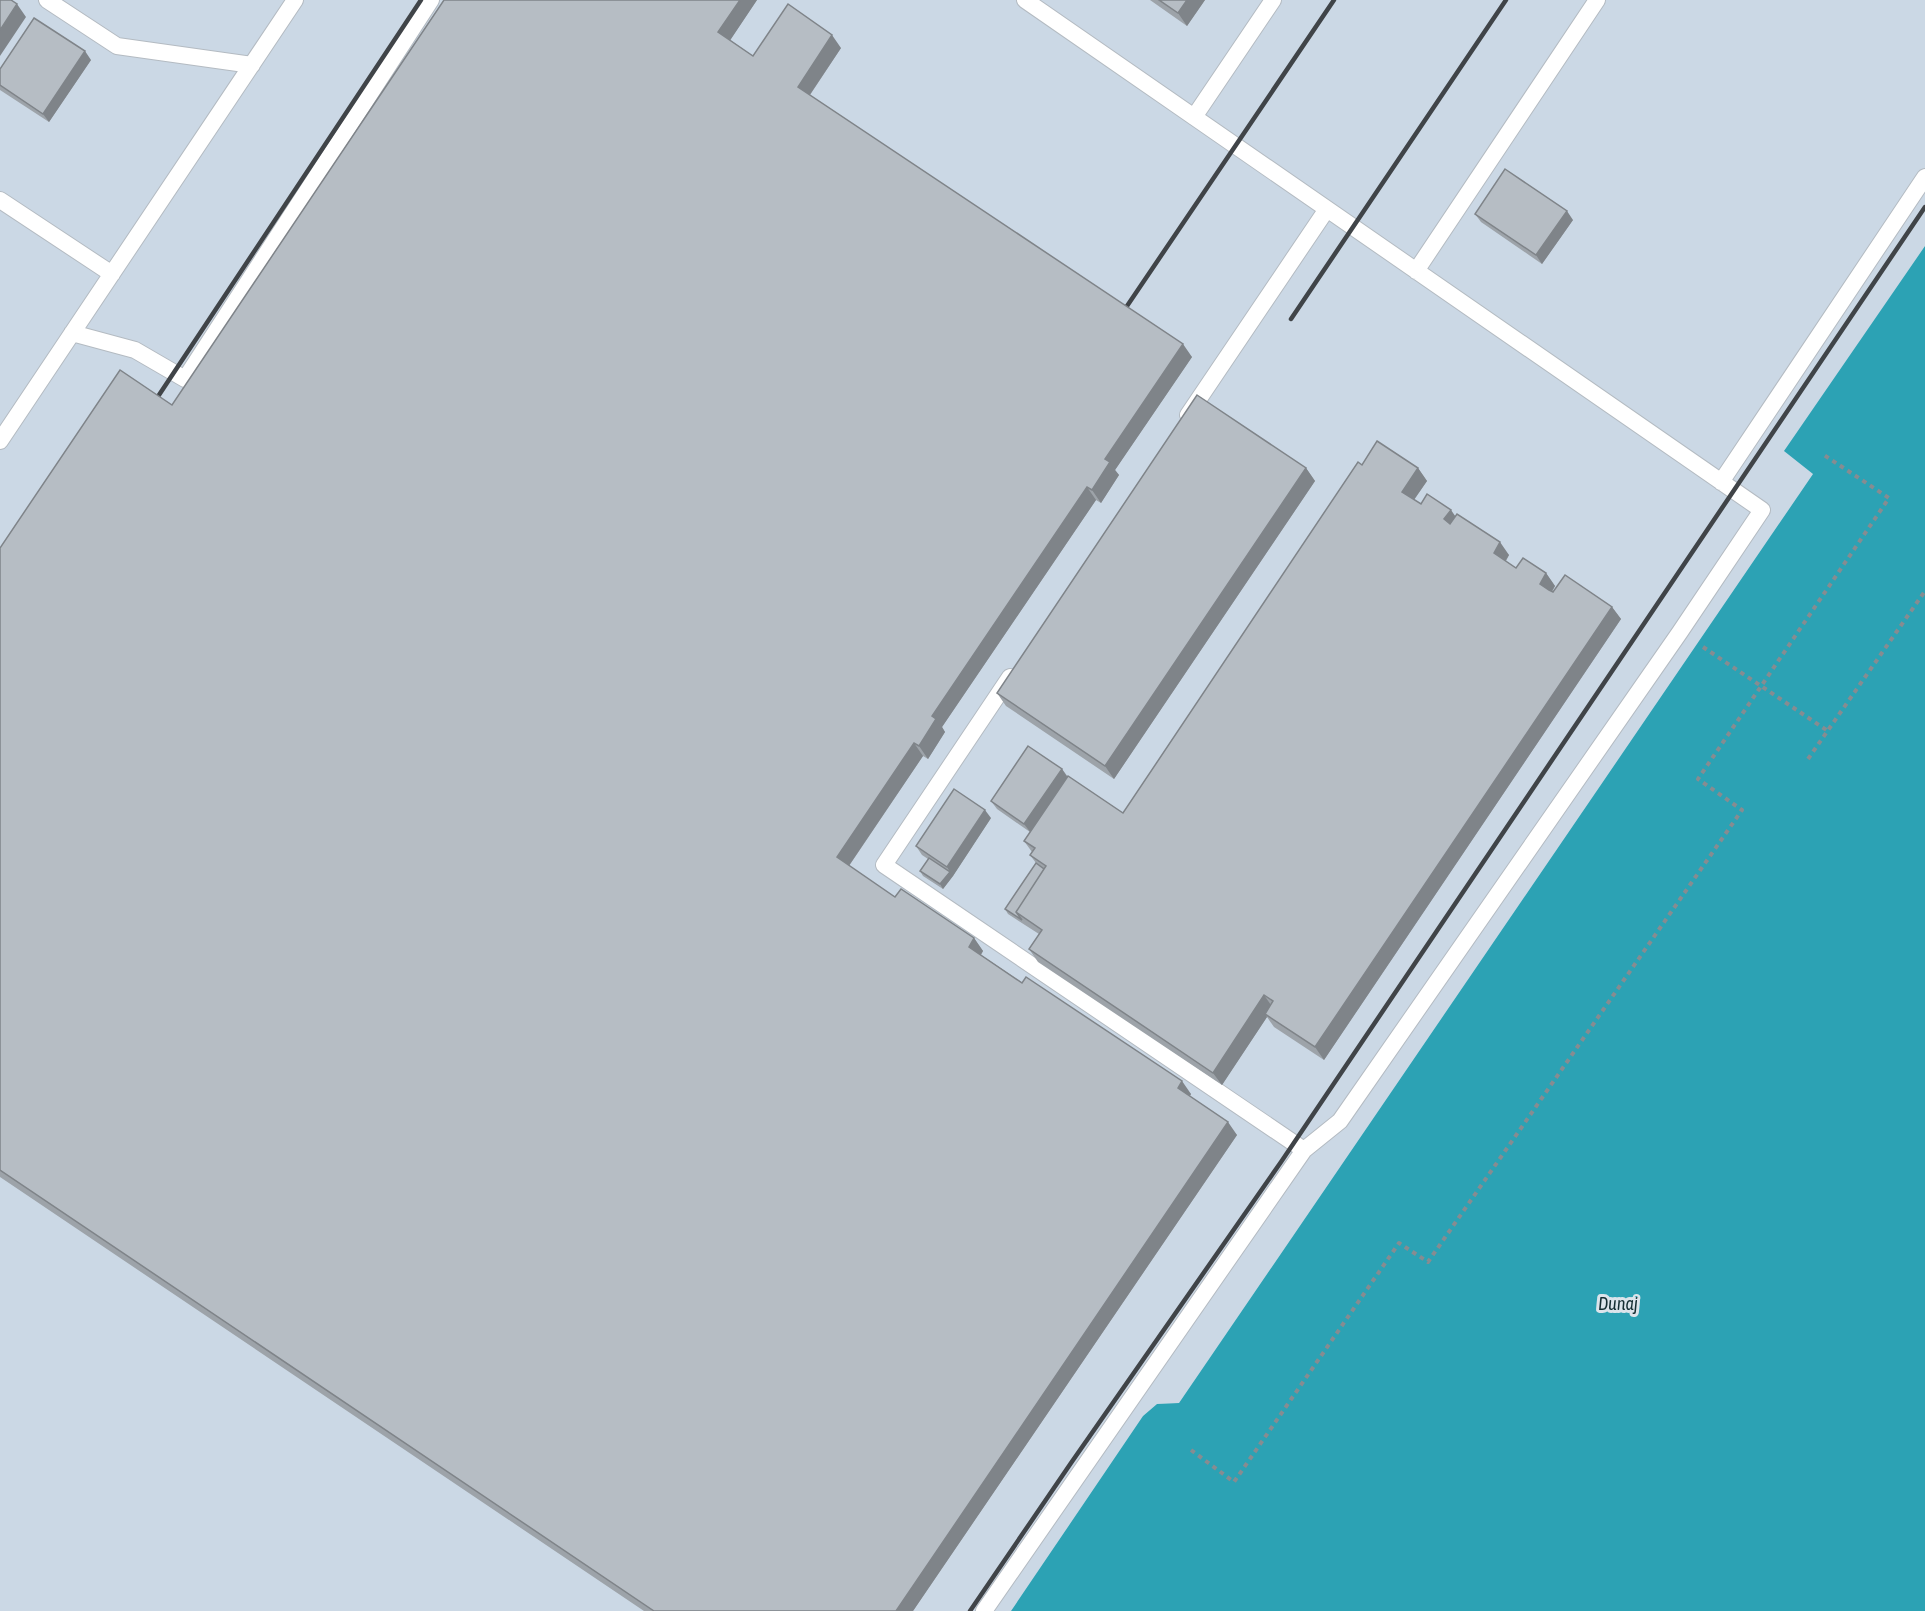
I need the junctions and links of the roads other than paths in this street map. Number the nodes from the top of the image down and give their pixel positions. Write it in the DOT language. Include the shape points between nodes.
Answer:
graph roads {
  1 [pos="47,0"];
  2 [pos="296,0"];
  3 [pos="431,0"];
  4 [pos="1025,0"];
  5 [pos="1273,0"];
  6 [pos="1597,0"];
  7 [pos="252,65"];
  8 [pos="1194,117"];
  9 [pos="1925,177"];
  10 [pos="0,200"];
  11 [pos="1327,209"];
  12 [pos="1416,271"];
  13 [pos="111,274"];
  14 [pos="72,333"];
  15 [pos="1179,428"];
  16 [pos="0,441"];
  17 [pos="1721,482"];
  18 [pos="1021,661"];
  19 [pos="1304,1150"];
  20 [pos="984,1611"];
  1 -- 7 [label="lane" via="117,46"];
  2 -- 7 [label="lane"];
  3 -- 14 [label="lane" via="185,379 135,350"];
  4 -- 8 [label="lane"];
  5 -- 8 [label="lane"];
  6 -- 12 [label="lane"];
  7 -- 13 [label="lane"];
  8 -- 11 [label="lane"];
  9 -- 17 [label="lane"];
  10 -- 13 [label="lane"];
  11 -- 12 [label="lane"];
  11 -- 15 [label="lane"];
  12 -- 17 [label="lane"];
  13 -- 14 [label="lane"];
  14 -- 16 [label="lane"];
  17 -- 19 [label="lane" via="1762,510 1341,1121"];
  18 -- 19 [label="lane" via="884,865"];
  19 -- 20 [label="lane"];
}
